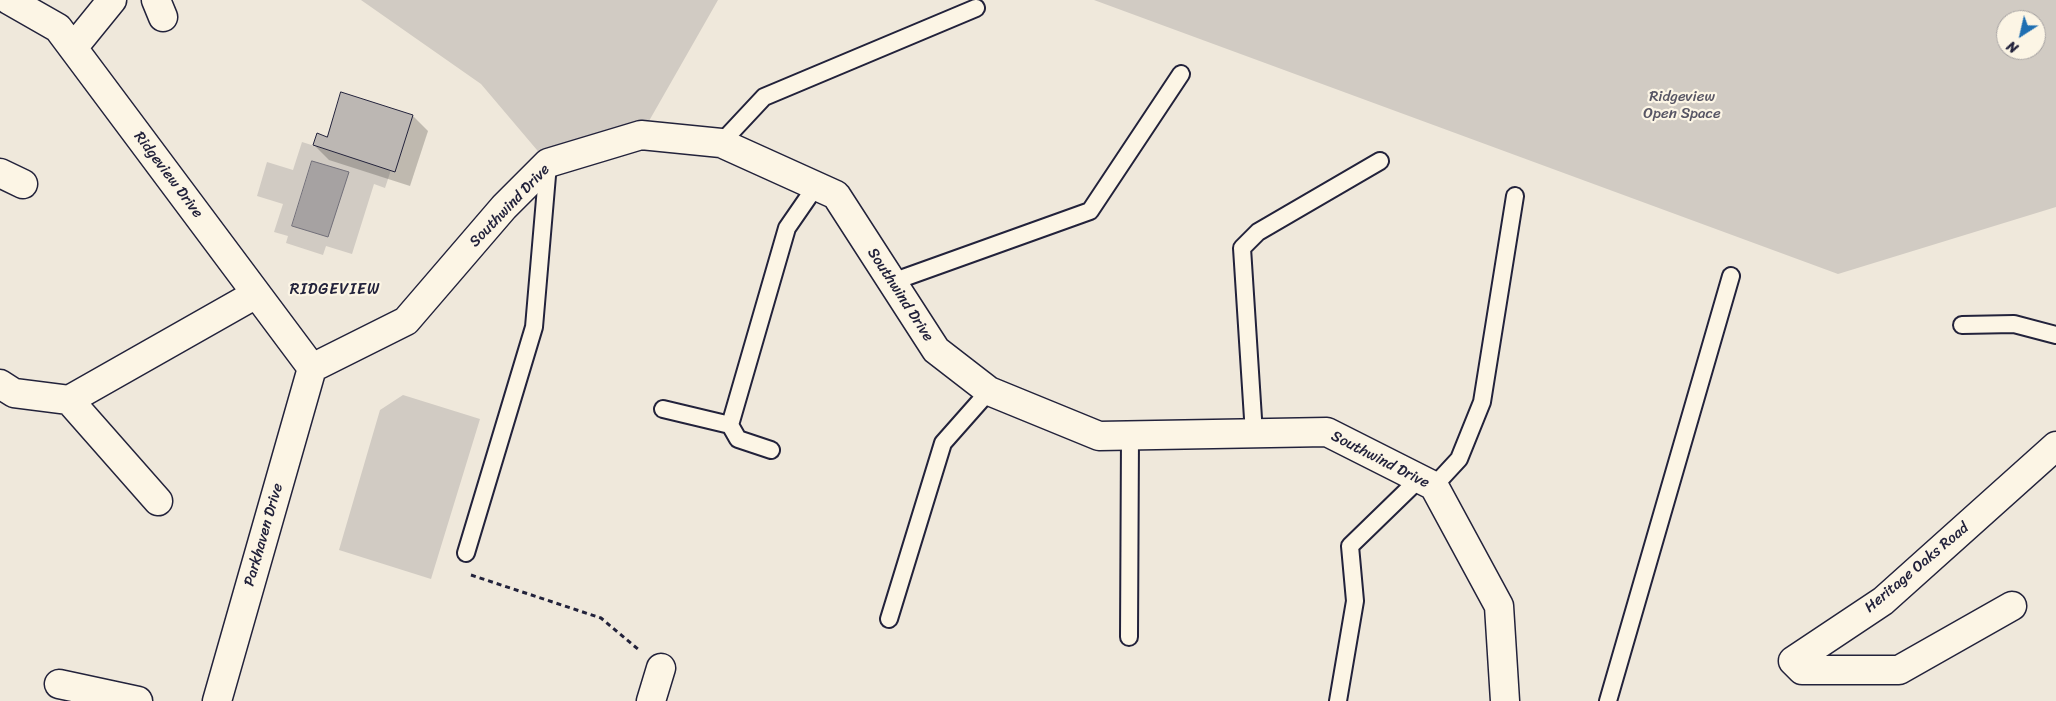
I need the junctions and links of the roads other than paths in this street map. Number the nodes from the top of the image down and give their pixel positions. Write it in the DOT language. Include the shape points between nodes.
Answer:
graph roads {
  1 [pos="9,0"];
  2 [pos="112,0"];
  3 [pos="976,8"];
  4 [pos="73,48"];
  5 [pos="1181,74"];
  6 [pos="721,143"];
  7 [pos="1380,161"];
  8 [pos="548,163"];
  9 [pos="816,186"];
  10 [pos="1515,196"];
  11 [pos="1731,276"];
  12 [pos="892,282"];
  13 [pos="256,294"];
  14 [pos="1962,325"];
  15 [pos="2056,335"];
  16 [pos="312,368"];
  17 [pos="0,384"];
  18 [pos="989,391"];
  19 [pos="69,400"];
  20 [pos="663,408"];
  21 [pos="730,425"];
  22 [pos="1254,434"];
  23 [pos="1130,436"];
  24 [pos="2056,446"];
  25 [pos="771,450"];
  26 [pos="1426,482"];
  27 [pos="158,500"];
  28 [pos="466,553"];
  29 [pos="2012,606"];
  30 [pos="889,619"];
  31 [pos="1129,637"];
  32 [pos="660,668"];
  33 [pos="59,684"];
  34 [pos="138,701"];
  35 [pos="217,701"];
  36 [pos="651,701"];
  37 [pos="1338,701"];
  38 [pos="1505,701"];
  39 [pos="1608,701"];
  1 -- 4 [label="street, Ridgeview Drive" via="58,28"];
  2 -- 4 [label="street"];
  3 -- 6 [label="lane" via="764,97"];
  4 -- 13 [label="street, Ridgeview Drive"];
  5 -- 12 [label="lane" via="1090,211"];
  6 -- 8 [label="street, Southwind Drive" via="640,135"];
  6 -- 9 [label="street, Southwind Drive"];
  7 -- 22 [label="lane" via="1258,232 1242,248"];
  8 -- 16 [label="street, Southwind Drive" via="504,207 406,321"];
  8 -- 28 [label="lane" via="534,327"];
  9 -- 12 [label="street, Southwind Drive" via="836,195"];
  9 -- 21 [label="lane" via="787,228"];
  10 -- 26 [label="lane" via="1482,402 1459,459"];
  11 -- 39 [label="lane"];
  12 -- 18 [label="street, Southwind Drive" via="936,350"];
  13 -- 16 [label="street, Ridgeview Drive"];
  13 -- 19 [label="street"];
  14 -- 15 [label="lane" via="2014,324"];
  16 -- 35 [label="street, Parkhaven Drive"];
  17 -- 19 [label="street" via="14,393"];
  18 -- 23 [label="street, Southwind Drive" via="1099,436"];
  18 -- 30 [label="lane" via="943,443"];
  19 -- 27 [label="street"];
  20 -- 21 [label="lane"];
  21 -- 25 [label="lane" via="738,439"];
  22 -- 23 [label="street, Southwind Drive"];
  22 -- 26 [label="street, Southwind Drive" via="1326,432"];
  23 -- 31 [label="lane"];
  24 -- 29 [label="street, Heritage Oaks Road" via="1883,600 1793,661 1802,670 1898,670"];
  26 -- 37 [label="lane" via="1350,546 1355,601"];
  26 -- 38 [label="street, Southwind Drive" via="1499,606"];
  32 -- 36 [label="street"];
  33 -- 34 [label="street"];
}
